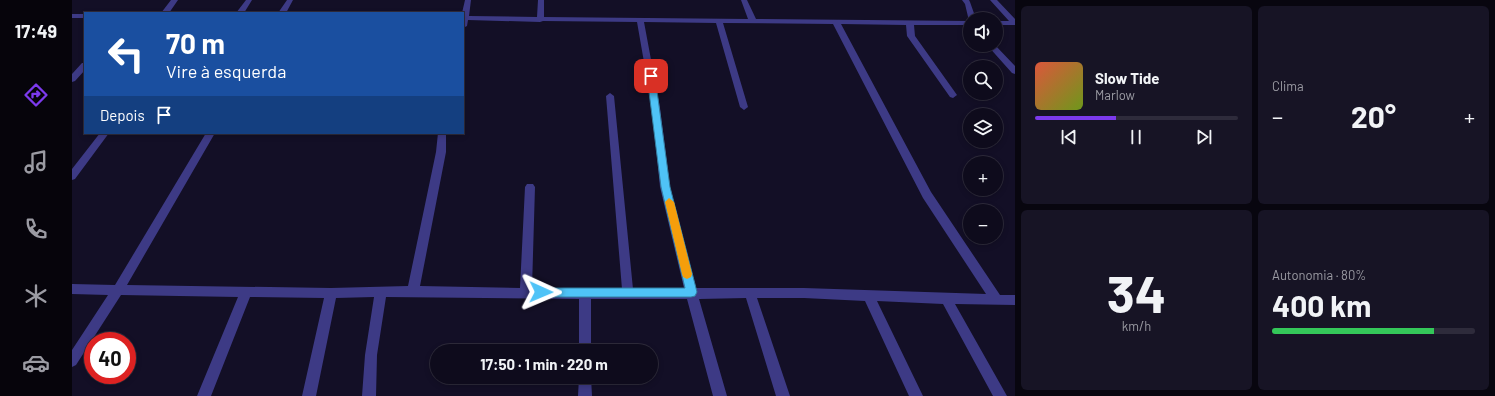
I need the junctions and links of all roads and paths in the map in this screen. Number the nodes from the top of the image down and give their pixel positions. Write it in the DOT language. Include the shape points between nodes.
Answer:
graph roads {
  1 [pos="175,0"];
  2 [pos="249,0"];
  3 [pos="290,0"];
  4 [pos="468,0"];
  5 [pos="541,0"];
  6 [pos="744,0"];
  7 [pos="965,0"];
  8 [pos="993,0"];
  9 [pos="166,12"];
  10 [pos="241,12"];
  11 [pos="283,12"];
  12 [pos="971,12"];
  13 [pos="72,16"];
  14 [pos="84,16"];
  15 [pos="540,20"];
  16 [pos="640,20"];
  17 [pos="464,21"];
  18 [pos="719,21"];
  19 [pos="753,21"];
  20 [pos="836,22"];
  21 [pos="910,23"];
  22 [pos="963,23"];
  23 [pos="1003,23"];
  24 [pos="997,52"];
  25 [pos="84,66"];
  26 [pos="1015,71"];
  27 [pos="72,79"];
  28 [pos="953,95"];
  29 [pos="610,96"];
  30 [pos="744,107"];
  31 [pos="104,134"];
  32 [pos="210,134"];
  33 [pos="442,134"];
  34 [pos="72,176"];
  35 [pos="530,187"];
  36 [pos="72,289"];
  37 [pos="117,291"];
  38 [pos="413,291"];
  39 [pos="246,292"];
  40 [pos="381,292"];
  41 [pos="526,292"];
  42 [pos="691,292"];
  43 [pos="331,293"];
  44 [pos="750,293"];
  45 [pos="585,294"];
  46 [pos="628,294"];
  47 [pos="869,296"];
  48 [pos="946,299"];
  49 [pos="996,299"];
  50 [pos="1015,300"];
  51 [pos="585,344"];
  52 [pos="72,361"];
  53 [pos="586,384"];
  54 [pos="204,396"];
  55 [pos="309,396"];
  56 [pos="369,396"];
  57 [pos="586,396"];
  58 [pos="720,396"];
  59 [pos="783,396"];
  60 [pos="916,396"];
  61 [pos="1000,396"];
  1 -- 9 [label="street"];
  2 -- 10 [label="street"];
  3 -- 11 [label="street"];
  4 -- 17 [label="street"];
  5 -- 15 [label="street"];
  6 -- 19 [label="street"];
  7 -- 12 [label="street"];
  8 -- 23 [label="street" via="1015,24"];
  13 -- 14 [label="street"];
  15 -- 16 [label="street"];
  15 -- 17 [label="street"];
  16 -- 18 [label="street"];
  16 -- 42 [label="street" via="655,102 665,187"];
  18 -- 19 [label="street"];
  18 -- 30 [label="street"];
  19 -- 20 [label="street"];
  20 -- 21 [label="street"];
  20 -- 49 [label="street" via="928,195"];
  21 -- 22 [label="street"];
  21 -- 28 [label="street" via="911,36"];
  24 -- 26 [label="street"];
  25 -- 27 [label="street"];
  29 -- 46 [label="street"];
  31 -- 34 [label="street"];
  32 -- 37 [label="street"];
  33 -- 38 [label="street" via="441,152"];
  35 -- 41 [label="street"];
  36 -- 37 [label="street"];
  37 -- 39 [label="street"];
  37 -- 52 [label="street"];
  38 -- 40 [label="street"];
  38 -- 41 [label="street"];
  39 -- 43 [label="street"];
  39 -- 54 [label="street"];
  40 -- 43 [label="street"];
  40 -- 56 [label="street" via="371,356"];
  41 -- 45 [label="street"];
  42 -- 44 [label="street"];
  42 -- 46 [label="street"];
  42 -- 58 [label="street"];
  43 -- 55 [label="street"];
  44 -- 47 [label="street"];
  44 -- 59 [label="street"];
  45 -- 46 [label="street"];
  45 -- 51 [label="street"];
  47 -- 48 [label="street"];
  47 -- 60 [label="street"];
  48 -- 49 [label="street"];
  48 -- 61 [label="street"];
  49 -- 50 [label="street"];
  53 -- 57 [label="street"];
}
